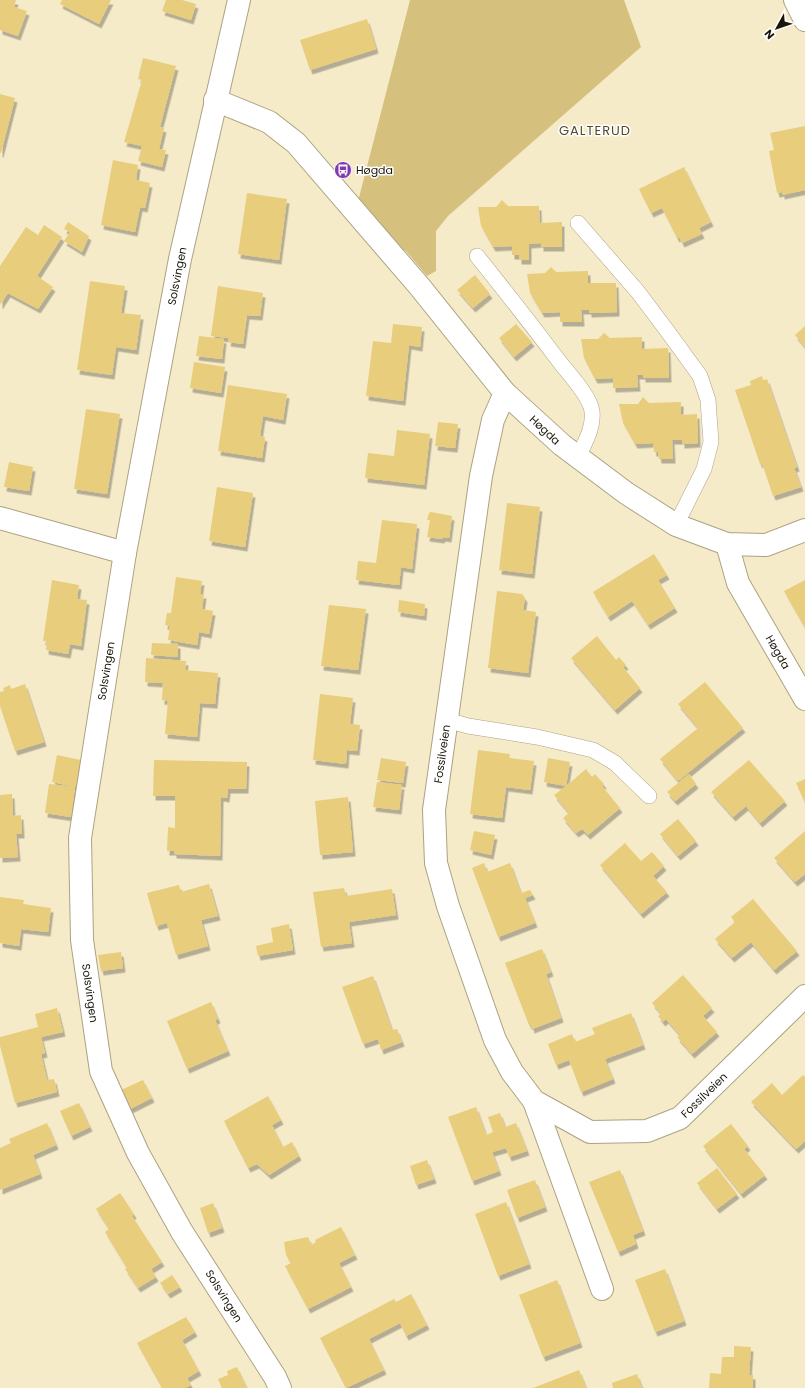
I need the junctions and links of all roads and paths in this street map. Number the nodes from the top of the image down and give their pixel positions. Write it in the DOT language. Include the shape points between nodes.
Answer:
graph roads {
  1 [pos="239,0"];
  2 [pos="795,0"];
  3 [pos="805,20"];
  4 [pos="215,100"];
  5 [pos="578,223"];
  6 [pos="477,256"];
  7 [pos="505,393"];
  8 [pos="578,457"];
  9 [pos="0,518"];
  10 [pos="676,525"];
  11 [pos="805,530"];
  12 [pos="727,544"];
  13 [pos="125,553"];
  14 [pos="805,699"];
  15 [pos="447,720"];
  16 [pos="649,796"];
  17 [pos="805,996"];
  18 [pos="534,1101"];
  19 [pos="602,1289"];
  20 [pos="280,1388"];
  1 -- 4 [label="street, Solsvingen"];
  2 -- 3 [label="street"];
  4 -- 7 [label="street, Høgda" via="269,122 296,143 420,287"];
  4 -- 13 [label="street, Solsvingen" via="180,259"];
  5 -- 10 [label="lane" via="638,292 668,332 700,376 708,400 711,442 704,469"];
  6 -- 8 [label="lane" via="584,394 592,410 591,428"];
  7 -- 8 [label="street, Høgda"];
  7 -- 15 [label="street, Fossilveien" via="493,420 481,476"];
  8 -- 10 [label="street, Høgda" via="626,493"];
  9 -- 13 [label="street"];
  10 -- 12 [label="street, Høgda"];
  11 -- 12 [label="street" via="766,545"];
  12 -- 14 [label="street, Høgda" via="738,583"];
  13 -- 20 [label="street, Solsvingen" via="80,838 82,940 100,1071 138,1153 182,1232"];
  15 -- 16 [label="lane" via="593,750 615,762"];
  15 -- 18 [label="street, Fossilveien" via="434,810 436,863 448,906 495,1040 512,1072"];
  17 -- 18 [label="street, Fossilveien" via="680,1118 646,1131 590,1132"];
  18 -- 19 [label="street, Fossilveien"];
}
